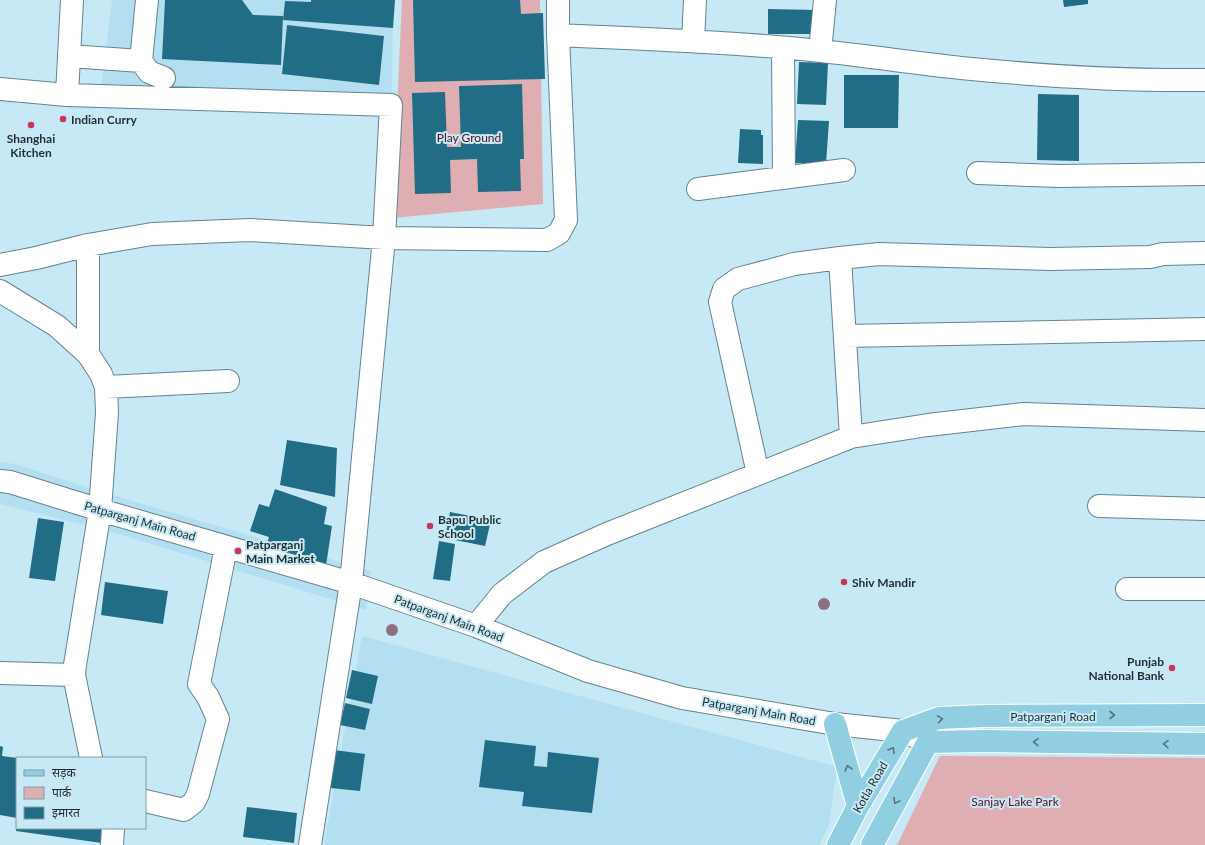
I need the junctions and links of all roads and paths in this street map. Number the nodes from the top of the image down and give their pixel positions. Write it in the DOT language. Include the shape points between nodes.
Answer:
graph roads {
  1 [pos="72,0"];
  2 [pos="147,0"];
  3 [pos="558,0"];
  4 [pos="695,0"];
  5 [pos="825,0"];
  6 [pos="558,35"];
  7 [pos="693,41"];
  8 [pos="783,48"];
  9 [pos="820,51"];
  10 [pos="69,56"];
  11 [pos="140,61"];
  12 [pos="164,78"];
  13 [pos="1205,80"];
  14 [pos="0,90"];
  15 [pos="67,95"];
  16 [pos="844,170"];
  17 [pos="978,173"];
  18 [pos="1205,174"];
  19 [pos="784,178"];
  20 [pos="698,189"];
  21 [pos="384,238"];
  22 [pos="88,245"];
  23 [pos="1205,253"];
  24 [pos="840,258"];
  25 [pos="0,265"];
  26 [pos="0,291"];
  27 [pos="1205,329"];
  28 [pos="845,336"];
  29 [pos="88,354"];
  30 [pos="228,381"];
  31 [pos="106,387"];
  32 [pos="1205,420"];
  33 [pos="851,436"];
  34 [pos="758,474"];
  35 [pos="0,481"];
  36 [pos="1099,506"];
  37 [pos="1205,509"];
  38 [pos="100,510"];
  39 [pos="226,546"];
  40 [pos="352,583"];
  41 [pos="1205,589"];
  42 [pos="1127,590"];
  43 [pos="476,626"];
  44 [pos="0,673"];
  45 [pos="74,675"];
  46 [pos="1205,715"];
  47 [pos="835,724"];
  48 [pos="903,731"];
  49 [pos="928,742"];
  50 [pos="1205,744"];
  51 [pos="91,757"];
  52 [pos="146,801"];
  53 [pos="858,806"];
  54 [pos="113,829"];
  55 [pos="112,845"];
  56 [pos="310,845"];
  57 [pos="838,845"];
  58 [pos="872,845"];
  1 -- 10 [label="street"];
  2 -- 11 [label="street"];
  3 -- 6 [label="street"];
  4 -- 7 [label="street"];
  5 -- 9 [label="street"];
  6 -- 7 [label="street"];
  6 -- 21 [label="street" via="566,220 559,233 546,240"];
  7 -- 8 [label="street"];
  8 -- 9 [label="street"];
  8 -- 19 [label="street"];
  9 -- 13 [label="street" via="961,68 1069,77"];
  10 -- 11 [label="street"];
  10 -- 15 [label="street"];
  11 -- 12 [label="street" via="149,72"];
  14 -- 15 [label="street"];
  15 -- 21 [label="street" via="391,105"];
  16 -- 19 [label="street"];
  17 -- 18 [label="street" via="1059,176"];
  19 -- 20 [label="street"];
  21 -- 22 [label="street" via="250,230 152,234"];
  21 -- 40 [label="street"];
  22 -- 25 [label="street"];
  22 -- 29 [label="street"];
  23 -- 24 [label="street" via="1050,259 879,254"];
  24 -- 28 [label="street"];
  24 -- 34 [label="street" via="794,264 738,279 724,289 720,302"];
  26 -- 29 [label="street" via="57,326"];
  27 -- 28 [label="street"];
  28 -- 33 [label="street"];
  29 -- 31 [label="street"];
  30 -- 31 [label="street"];
  31 -- 38 [label="street" via="107,413"];
  32 -- 33 [label="street" via="1024,414 928,424"];
  33 -- 34 [label="street"];
  34 -- 43 [label="street" via="544,562 502,594"];
  35 -- 38 [label="street, Patparganj Main Road"];
  36 -- 37 [label="street"];
  38 -- 39 [label="street, Patparganj Main Road"];
  38 -- 45 [label="street"];
  39 -- 40 [label="street, Patparganj Main Road"];
  39 -- 52 [label="street" via="198,684 208,697 218,719 198,794 194,802 184,810"];
  40 -- 43 [label="street, Patparganj Main Road"];
  40 -- 56 [label="street"];
  41 -- 42 [label="street"];
  43 -- 47 [label="street, Patparganj Main Road" via="588,672 682,698"];
  44 -- 45 [label="street"];
  45 -- 51 [label="street"];
  48 -- 46 [label="main road, Patparganj Road, one-way" via="939,718"];
  47 -- 48 [label="street, Patparganj Main Road"];
  53 -- 47 [label="main road, one-way"];
  48 -- 49 [label="street, Patparganj Main Road"];
  53 -- 48 [label="main road, Kotla Road, one-way"];
  50 -- 49 [label="main road, one-way"];
  49 -- 58 [label="main road, one-way"];
  53 -- 57 [label="main road, Kotla Road"];
  54 -- 55 [label="street"];
}
